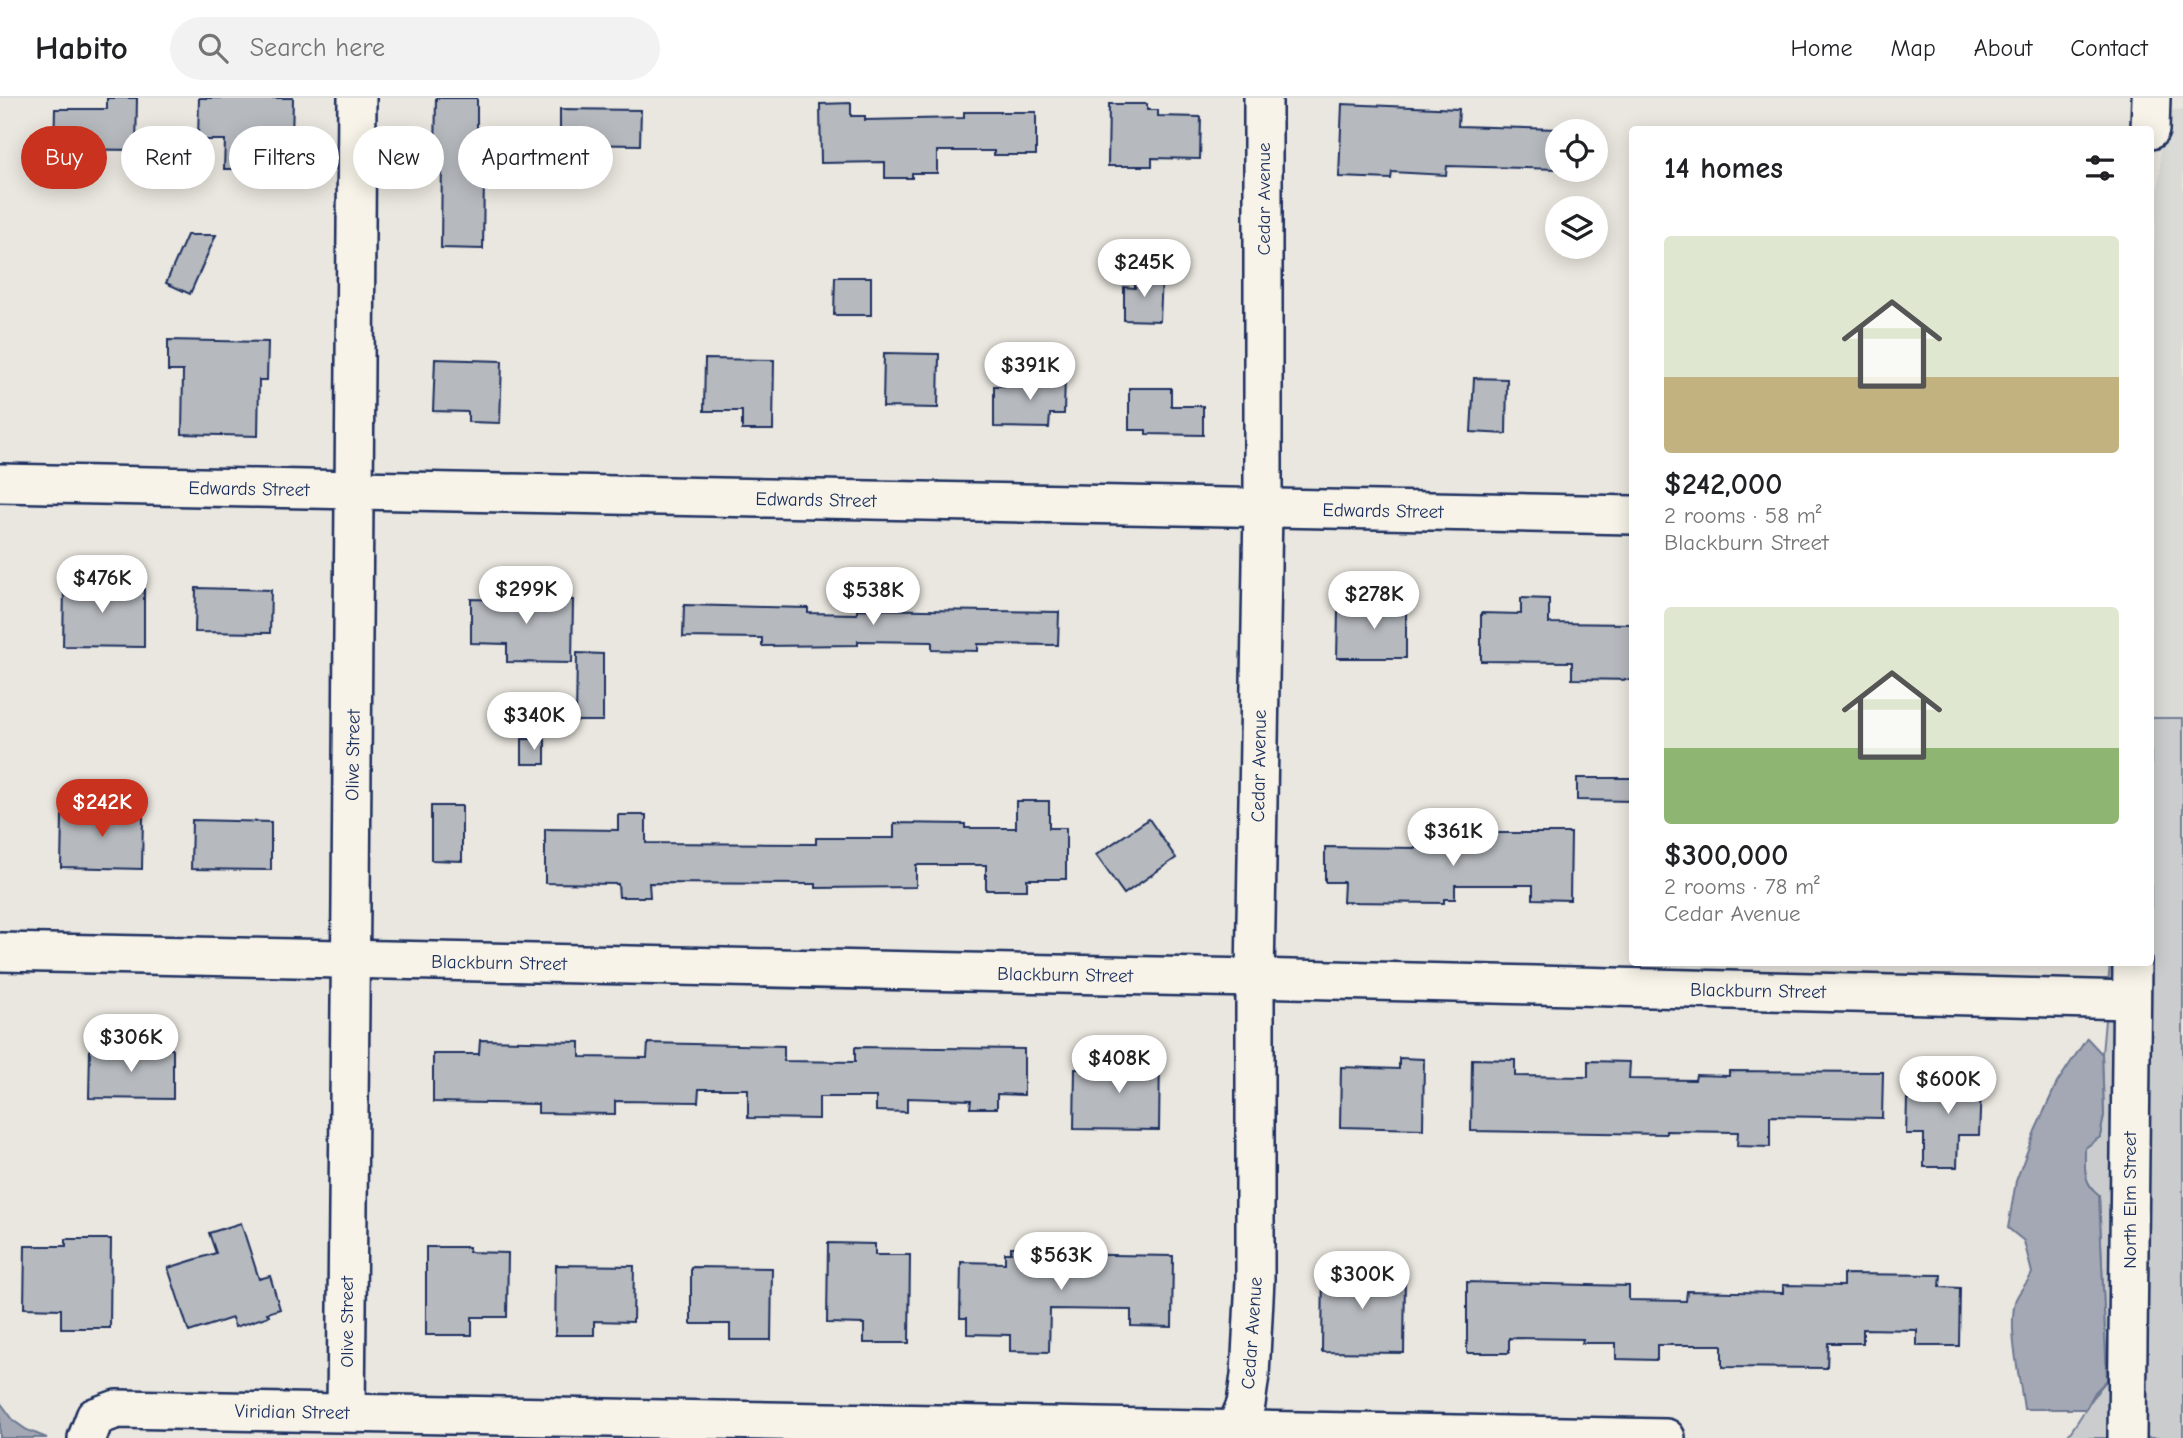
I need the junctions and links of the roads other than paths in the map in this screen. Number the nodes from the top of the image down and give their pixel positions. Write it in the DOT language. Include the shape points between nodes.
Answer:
graph roads {
  1 [pos="357,98"];
  2 [pos="1262,98"];
  3 [pos="2151,98"];
  4 [pos="2150,126"];
  5 [pos="0,483"];
  6 [pos="357,490"];
  7 [pos="1262,507"];
  8 [pos="1629,514"];
  9 [pos="0,952"];
  10 [pos="349,959"];
  11 [pos="2132,966"];
  12 [pos="1255,978"];
  13 [pos="2131,1000"];
  14 [pos="346,1412"];
  15 [pos="388,1425"];
  16 [pos="91,1427"];
  17 [pos="1233,1435"];
  18 [pos="1666,1438"];
  19 [pos="2127,1438"];
  1 -- 6 [label="street, Olive Street"];
  2 -- 7 [label="street, Cedar Avenue"];
  3 -- 4 [label="street"];
  5 -- 6 [label="street, Edwards Street"];
  6 -- 7 [label="street, Edwards Street"];
  6 -- 10 [label="street, Olive Street"];
  7 -- 8 [label="street, Edwards Street"];
  7 -- 12 [label="street, Cedar Avenue"];
  9 -- 10 [label="street, Blackburn Street"];
  10 -- 12 [label="street, Blackburn Street"];
  10 -- 14 [label="street, Olive Street"];
  11 -- 13 [label="street, North Elm Street"];
  12 -- 13 [label="street, Blackburn Street"];
  12 -- 17 [label="street, Cedar Avenue" via="1255,1279 1250,1375"];
  13 -- 19 [label="street, North Elm Street"];
  14 -- 15 [label="street, Viridian Street"];
  14 -- 16 [label="street, Viridian Street" via="117,1409"];
  15 -- 17 [label="street, Viridian Street"];
  17 -- 18 [label="street, Viridian Street"];
}
